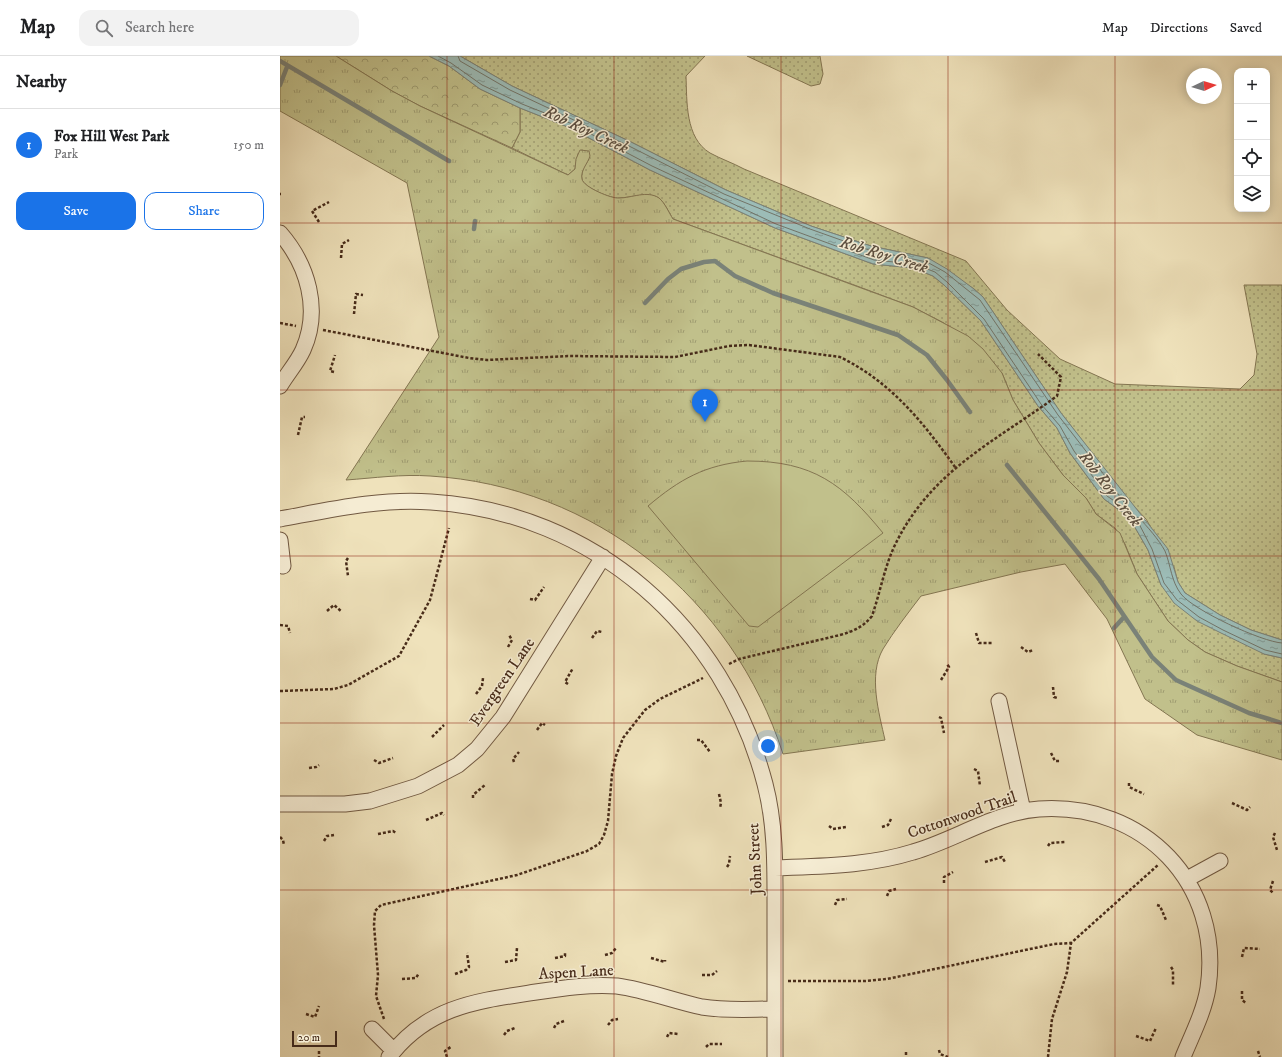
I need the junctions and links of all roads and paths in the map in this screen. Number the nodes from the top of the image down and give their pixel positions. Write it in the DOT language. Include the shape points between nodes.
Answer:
graph roads {
  1 [pos="329,202"];
  2 [pos="319,222"];
  3 [pos="280,233"];
  4 [pos="349,240"];
  5 [pos="341,258"];
  6 [pos="363,295"];
  7 [pos="354,314"];
  8 [pos="280,323"];
  9 [pos="300,326"];
  10 [pos="317,329"];
  11 [pos="1038,354"];
  12 [pos="336,355"];
  13 [pos="334,372"];
  14 [pos="280,386"];
  15 [pos="305,417"];
  16 [pos="298,435"];
  17 [pos="955,467"];
  18 [pos="280,519"];
  19 [pos="449,528"];
  20 [pos="280,540"];
  21 [pos="603,557"];
  22 [pos="348,558"];
  23 [pos="283,566"];
  24 [pos="348,576"];
  25 [pos="544,587"];
  26 [pos="530,599"];
  27 [pos="327,611"];
  28 [pos="342,612"];
  29 [pos="280,625"];
  30 [pos="602,632"];
  31 [pos="290,633"];
  32 [pos="976,633"];
  33 [pos="509,635"];
  34 [pos="592,638"];
  35 [pos="992,643"];
  36 [pos="508,647"];
  37 [pos="1021,647"];
  38 [pos="1033,650"];
  39 [pos="947,664"];
  40 [pos="573,668"];
  41 [pos="717,670"];
  42 [pos="484,678"];
  43 [pos="941,680"];
  44 [pos="568,684"];
  45 [pos="1053,687"];
  46 [pos="280,691"];
  47 [pos="476,694"];
  48 [pos="1057,698"];
  49 [pos="999,701"];
  50 [pos="939,717"];
  51 [pos="545,724"];
  52 [pos="444,725"];
  53 [pos="537,730"];
  54 [pos="944,733"];
  55 [pos="432,737"];
  56 [pos="696,740"];
  57 [pos="519,752"];
  58 [pos="710,752"];
  59 [pos="1051,753"];
  60 [pos="393,758"];
  61 [pos="374,760"];
  62 [pos="1061,761"];
  63 [pos="514,762"];
  64 [pos="319,765"];
  65 [pos="309,768"];
  66 [pos="974,769"];
  67 [pos="1129,783"];
  68 [pos="485,785"];
  69 [pos="980,786"];
  70 [pos="719,794"];
  71 [pos="1144,794"];
  72 [pos="473,798"];
  73 [pos="1232,803"];
  74 [pos="280,804"];
  75 [pos="1250,807"];
  76 [pos="720,808"];
  77 [pos="1023,811"];
  78 [pos="444,815"];
  79 [pos="891,819"];
  80 [pos="426,820"];
  81 [pos="829,826"];
  82 [pos="846,827"];
  83 [pos="882,827"];
  84 [pos="396,833"];
  85 [pos="1275,833"];
  86 [pos="378,834"];
  87 [pos="334,835"];
  88 [pos="280,837"];
  89 [pos="324,842"];
  90 [pos="1065,842"];
  91 [pos="284,845"];
  92 [pos="1048,846"];
  93 [pos="1277,850"];
  94 [pos="730,856"];
  95 [pos="1220,861"];
  96 [pos="985,862"];
  97 [pos="1005,862"];
  98 [pos="1160,863"];
  99 [pos="727,867"];
  100 [pos="775,868"];
  101 [pos="953,872"];
  102 [pos="1187,879"];
  103 [pos="1272,881"];
  104 [pos="944,883"];
  105 [pos="896,889"];
  106 [pos="1273,894"];
  107 [pos="887,896"];
  108 [pos="846,899"];
  109 [pos="835,905"];
  110 [pos="1158,905"];
  111 [pos="1166,920"];
  112 [pos="1071,943"];
  113 [pos="516,948"];
  114 [pos="616,948"];
  115 [pos="1260,949"];
  116 [pos="565,952"];
  117 [pos="467,953"];
  118 [pos="605,954"];
  119 [pos="1242,957"];
  120 [pos="555,958"];
  121 [pos="651,958"];
  122 [pos="665,960"];
  123 [pos="505,962"];
  124 [pos="1171,967"];
  125 [pos="717,971"];
  126 [pos="419,973"];
  127 [pos="455,974"];
  128 [pos="702,975"];
  129 [pos="402,979"];
  130 [pos="788,981"];
  131 [pos="1173,985"];
  132 [pos="1242,991"];
  133 [pos="376,996"];
  134 [pos="1246,1003"];
  135 [pos="319,1006"];
  136 [pos="775,1009"];
  137 [pos="306,1014"];
  138 [pos="618,1019"];
  139 [pos="564,1021"];
  140 [pos="608,1025"];
  141 [pos="515,1028"];
  142 [pos="554,1028"];
  143 [pos="1156,1028"];
  144 [pos="372,1029"];
  145 [pos="678,1034"];
  146 [pos="504,1035"];
  147 [pos="1136,1036"];
  148 [pos="667,1037"];
  149 [pos="722,1044"];
  150 [pos="452,1046"];
  151 [pos="706,1047"];
  152 [pos="319,1050"];
  153 [pos="939,1050"];
  154 [pos="1258,1051"];
  155 [pos="906,1052"];
  156 [pos="391,1054"];
  157 [pos="319,1057"];
  158 [pos="446,1057"];
  159 [pos="775,1057"];
  160 [pos="906,1057"];
  161 [pos="948,1057"];
  162 [pos="1048,1057"];
  163 [pos="1183,1057"];
  164 [pos="1260,1057"];
  1 -- 2 [label="path" via="312,212"];
  3 -- 14 [label="street" via="303,267 310,293 311,318 303,349"];
  4 -- 5 [label="path" via="342,244"];
  6 -- 7 [label="path" via="356,294"];
  8 -- 9 [label="path"];
  10 -- 17 [label="path" via="487,360 575,356 675,357 749,344 840,357 884,385 902,401"];
  11 -- 17 [label="path" via="1061,377 1057,396"];
  12 -- 13 [label="path" via="330,370"];
  15 -- 16 [label="path" via="302,417"];
  17 -- 41 [label="path" via="920,502 907,522 884,573 872,616 864,625 840,635 739,659"];
  18 -- 21 [label="street, John Street" via="371,504 430,501 511,516 534,523"];
  19 -- 46 [label="path" via="430,600 399,656 348,685 334,689"];
  20 -- 23 [label="street"];
  21 -- 41 [label="street, John Street" via="626,572 672,614"];
  21 -- 74 [label="street, Evergreen Lane" via="503,717 477,749 458,765 414,788 370,801 346,804"];
  22 -- 24 [label="path"];
  25 -- 26 [label="path" via="535,600"];
  27 -- 28 [label="path" via="334,605"];
  29 -- 31 [label="path" via="288,626"];
  30 -- 34 [label="path" via="597,631"];
  32 -- 35 [label="path" via="979,642"];
  33 -- 36 [label="path" via="512,640"];
  37 -- 38 [label="path" via="1028,652"];
  39 -- 43 [label="path" via="949,667"];
  40 -- 44 [label="path" via="565,682"];
  41 -- 100 [label="street, John Street" via="736,705 765,784 773,829"];
  41 -- 133 [label="path" via="660,699 645,710 623,738 612,774 608,821 599,844 587,852 517,875 381,904 375,911 374,925 378,975"];
  42 -- 47 [label="path"];
  45 -- 48 [label="path" via="1054,697"];
  49 -- 77 [label="street"];
  50 -- 54 [label="path"];
  51 -- 53 [label="path" via="542,723"];
  52 -- 55 [label="path"];
  56 -- 58 [label="path" via="700,740"];
  57 -- 63 [label="path" via="513,759"];
  59 -- 62 [label="path" via="1055,761"];
  60 -- 61 [label="path" via="379,763"];
  64 -- 65 [label="path" via="316,768"];
  66 -- 69 [label="path" via="978,771"];
  67 -- 71 [label="path" via="1129,787"];
  68 -- 72 [label="path" via="473,795"];
  70 -- 76 [label="path"];
  73 -- 75 [label="path" via="1247,810"];
  77 -- 100 [label="street, Cottonwood Trail" via="913,852 884,859 846,866"];
  77 -- 102 [label="street, Cottonwood Trail" via="1082,810 1107,817 1151,840"];
  78 -- 80 [label="path" via="437,814"];
  79 -- 83 [label="path" via="888,825"];
  81 -- 82 [label="path" via="833,829"];
  84 -- 86 [label="path" via="393,831"];
  85 -- 93 [label="path" via="1273,837"];
  87 -- 89 [label="path" via="325,838"];
  88 -- 91 [label="path"];
  90 -- 92 [label="path" via="1050,843"];
  94 -- 99 [label="path"];
  95 -- 102 [label="street"];
  96 -- 97 [label="path" via="1002,857"];
  98 -- 112 [label="path"];
  100 -- 136 [label="street, John Street"];
  101 -- 104 [label="path" via="944,877"];
  102 -- 163 [label="street, Cottonwood Trail" via="1203,916 1209,964 1208,990"];
  103 -- 106 [label="path" via="1270,890"];
  105 -- 107 [label="path" via="889,891"];
  108 -- 109 [label="path" via="837,900"];
  110 -- 111 [label="path"];
  112 -- 130 [label="path" via="1054,944 887,979"];
  112 -- 162 [label="path" via="1067,972 1052,1019"];
  113 -- 123 [label="path" via="516,960"];
  114 -- 118 [label="path" via="612,953"];
  115 -- 119 [label="path" via="1244,948"];
  116 -- 120 [label="path" via="565,956"];
  117 -- 127 [label="path" via="469,967"];
  121 -- 122 [label="path"];
  124 -- 131 [label="path" via="1174,970"];
  125 -- 128 [label="path" via="712,975"];
  126 -- 129 [label="path" via="416,978"];
  132 -- 134 [label="path" via="1242,1000"];
  135 -- 137 [label="path" via="315,1017"];
  136 -- 156 [label="street, Aspen Lane" via="702,1006 617,986 570,987 461,1005 427,1022 407,1037"];
  136 -- 159 [label="street, John Street"];
  138 -- 140 [label="path" via="609,1021"];
  139 -- 142 [label="path" via="556,1024"];
  141 -- 146 [label="path"];
  143 -- 147 [label="path" via="1150,1041"];
  144 -- 156 [label="street, Aspen Lane"];
  145 -- 148 [label="path" via="669,1033"];
  149 -- 151 [label="path" via="709,1044"];
  150 -- 158 [label="path" via="445,1051"];
  152 -- 157 [label="path"];
  153 -- 161 [label="path" via="940,1054"];
  154 -- 164 [label="path"];
  155 -- 160 [label="path"];
}
